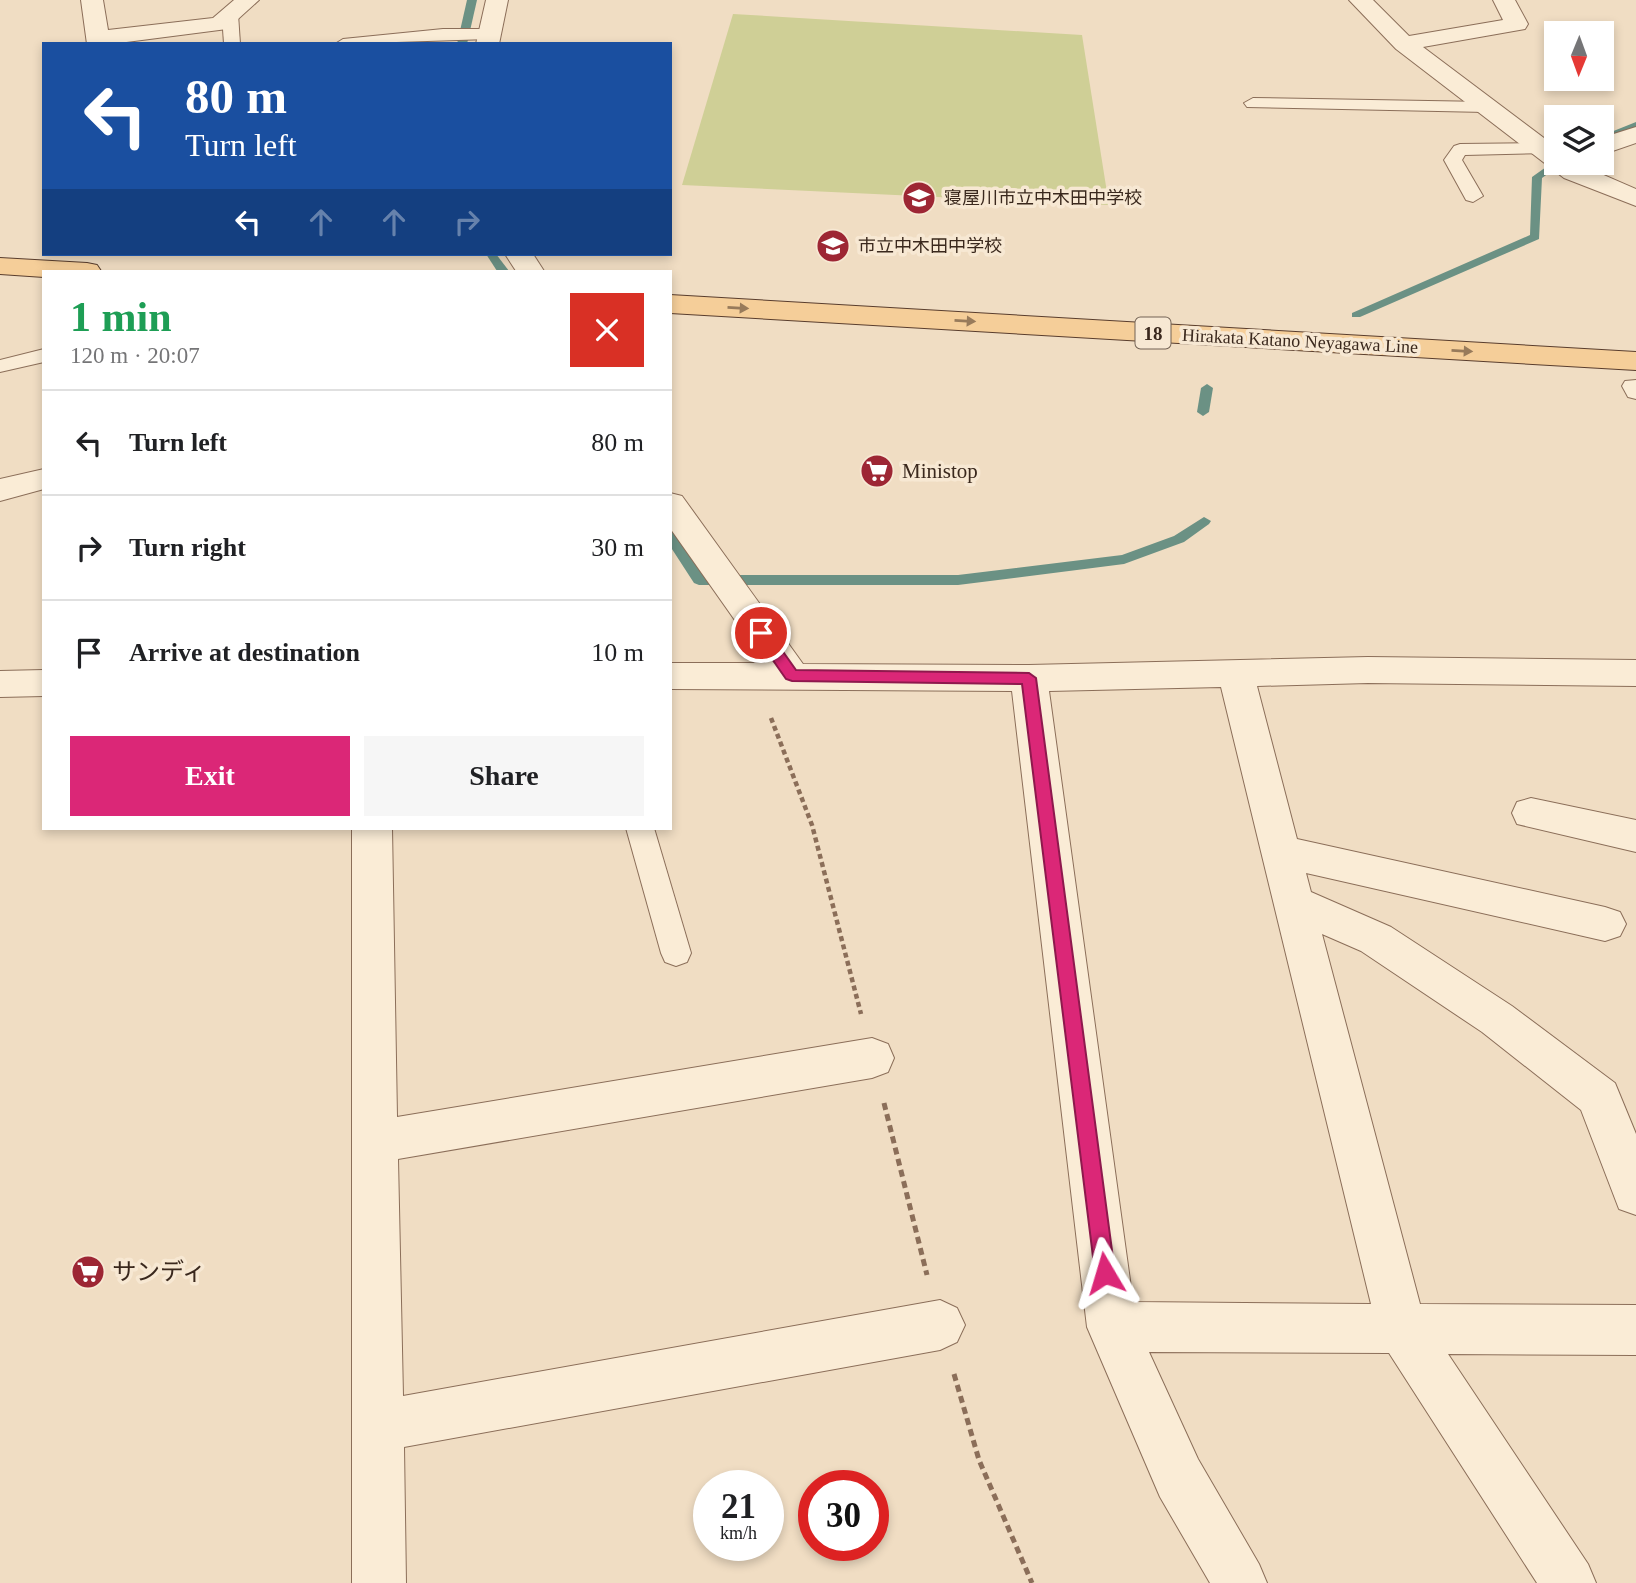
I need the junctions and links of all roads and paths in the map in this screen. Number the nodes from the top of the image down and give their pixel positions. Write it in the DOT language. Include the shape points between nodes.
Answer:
graph roads {
  1 [pos="92,0"];
  2 [pos="497,0"];
  3 [pos="1360,0"];
  4 [pos="1504,0"];
  5 [pos="239,7"];
  6 [pos="483,37"];
  7 [pos="98,41"];
  8 [pos="232,42"];
  9 [pos="363,42"];
  10 [pos="1404,44"];
  11 [pos="1292,81"];
  12 [pos="1253,103"];
  13 [pos="1299,104"];
  14 [pos="1486,107"];
  15 [pos="1636,134"];
  16 [pos="1614,142"];
  17 [pos="1544,150"];
  18 [pos="1544,159"];
  19 [pos="1578,175"];
  20 [pos="1473,196"];
  21 [pos="1636,198"];
  22 [pos="0,267"];
  23 [pos="65,270"];
  24 [pos="0,292"];
  25 [pos="42,294"];
  26 [pos="672,304"];
  27 [pos="672,330"];
  28 [pos="42,356"];
  29 [pos="0,366"];
  30 [pos="1635,382"];
  31 [pos="42,480"];
  32 [pos="0,490"];
  33 [pos="672,507"];
  34 [pos="1636,673"];
  35 [pos="755,675"];
  36 [pos="792,675"];
  37 [pos="672,676"];
  38 [pos="1236,676"];
  39 [pos="1029,678"];
  40 [pos="42,683"];
  41 [pos="0,684"];
  42 [pos="1531,813"];
  43 [pos="372,830"];
  44 [pos="641,830"];
  45 [pos="1636,836"];
  46 [pos="1280,851"];
  47 [pos="1293,902"];
  48 [pos="1605,924"];
  49 [pos="676,953"];
  50 [pos="872,1058"];
  51 [pos="373,1143"];
  52 [pos="1636,1193"];
  53 [pos="940,1325"];
  54 [pos="1111,1327"];
  55 [pos="1402,1329"];
  56 [pos="1636,1330"];
  57 [pos="377,1426"];
  58 [pos="379,1583"];
  59 [pos="1032,1583"];
  60 [pos="1240,1583"];
  61 [pos="1569,1583"];
  1 -- 7 [label="street"];
  2 -- 6 [label="street"];
  3 -- 10 [label="street"];
  4 -- 10 [label="street" via="1517,24"];
  5 -- 7 [label="street" via="219,23"];
  5 -- 8 [label="lane"];
  6 -- 9 [label="lane" via="443,34"];
  10 -- 14 [label="street"];
  11 -- 13 [label="lane"];
  12 -- 13 [label="lane"];
  13 -- 14 [label="lane"];
  14 -- 17 [label="street"];
  15 -- 16 [label="street"];
  18 -- 20 [label="lane" via="1460,150 1452,160"];
  19 -- 21 [label="street"];
  22 -- 23 [label="main road"];
  24 -- 25 [label="main road"];
  26 -- 30 [label="main road, Hirakata Katano Neyagawa Line / 18, one-way"];
  27 -- 30 [label="main road, Hirakata Katano Neyagawa Line / 18"];
  28 -- 29 [label="lane"];
  31 -- 32 [label="street"];
  33 -- 36 [label="street"];
  34 -- 38 [label="street" via="1368,670"];
  35 -- 36 [label="street"];
  35 -- 37 [label="street"];
  35 -- 50 [label="path" via="812,825"];
  36 -- 39 [label="street"];
  38 -- 39 [label="street"];
  38 -- 46 [label="street"];
  39 -- 54 [label="street"];
  40 -- 41 [label="street"];
  42 -- 45 [label="street"];
  43 -- 51 [label="street"];
  44 -- 49 [label="lane"];
  46 -- 47 [label="street"];
  46 -- 48 [label="street"];
  47 -- 52 [label="street" via="1376,939 1497,1019 1599,1097"];
  47 -- 55 [label="street"];
  50 -- 51 [label="street"];
  50 -- 53 [label="path"];
  51 -- 57 [label="street"];
  53 -- 57 [label="street"];
  53 -- 59 [label="path" via="979,1460"];
  54 -- 55 [label="street"];
  54 -- 60 [label="street" via="1180,1478"];
  55 -- 56 [label="street"];
  55 -- 61 [label="street"];
  57 -- 58 [label="street"];
}
